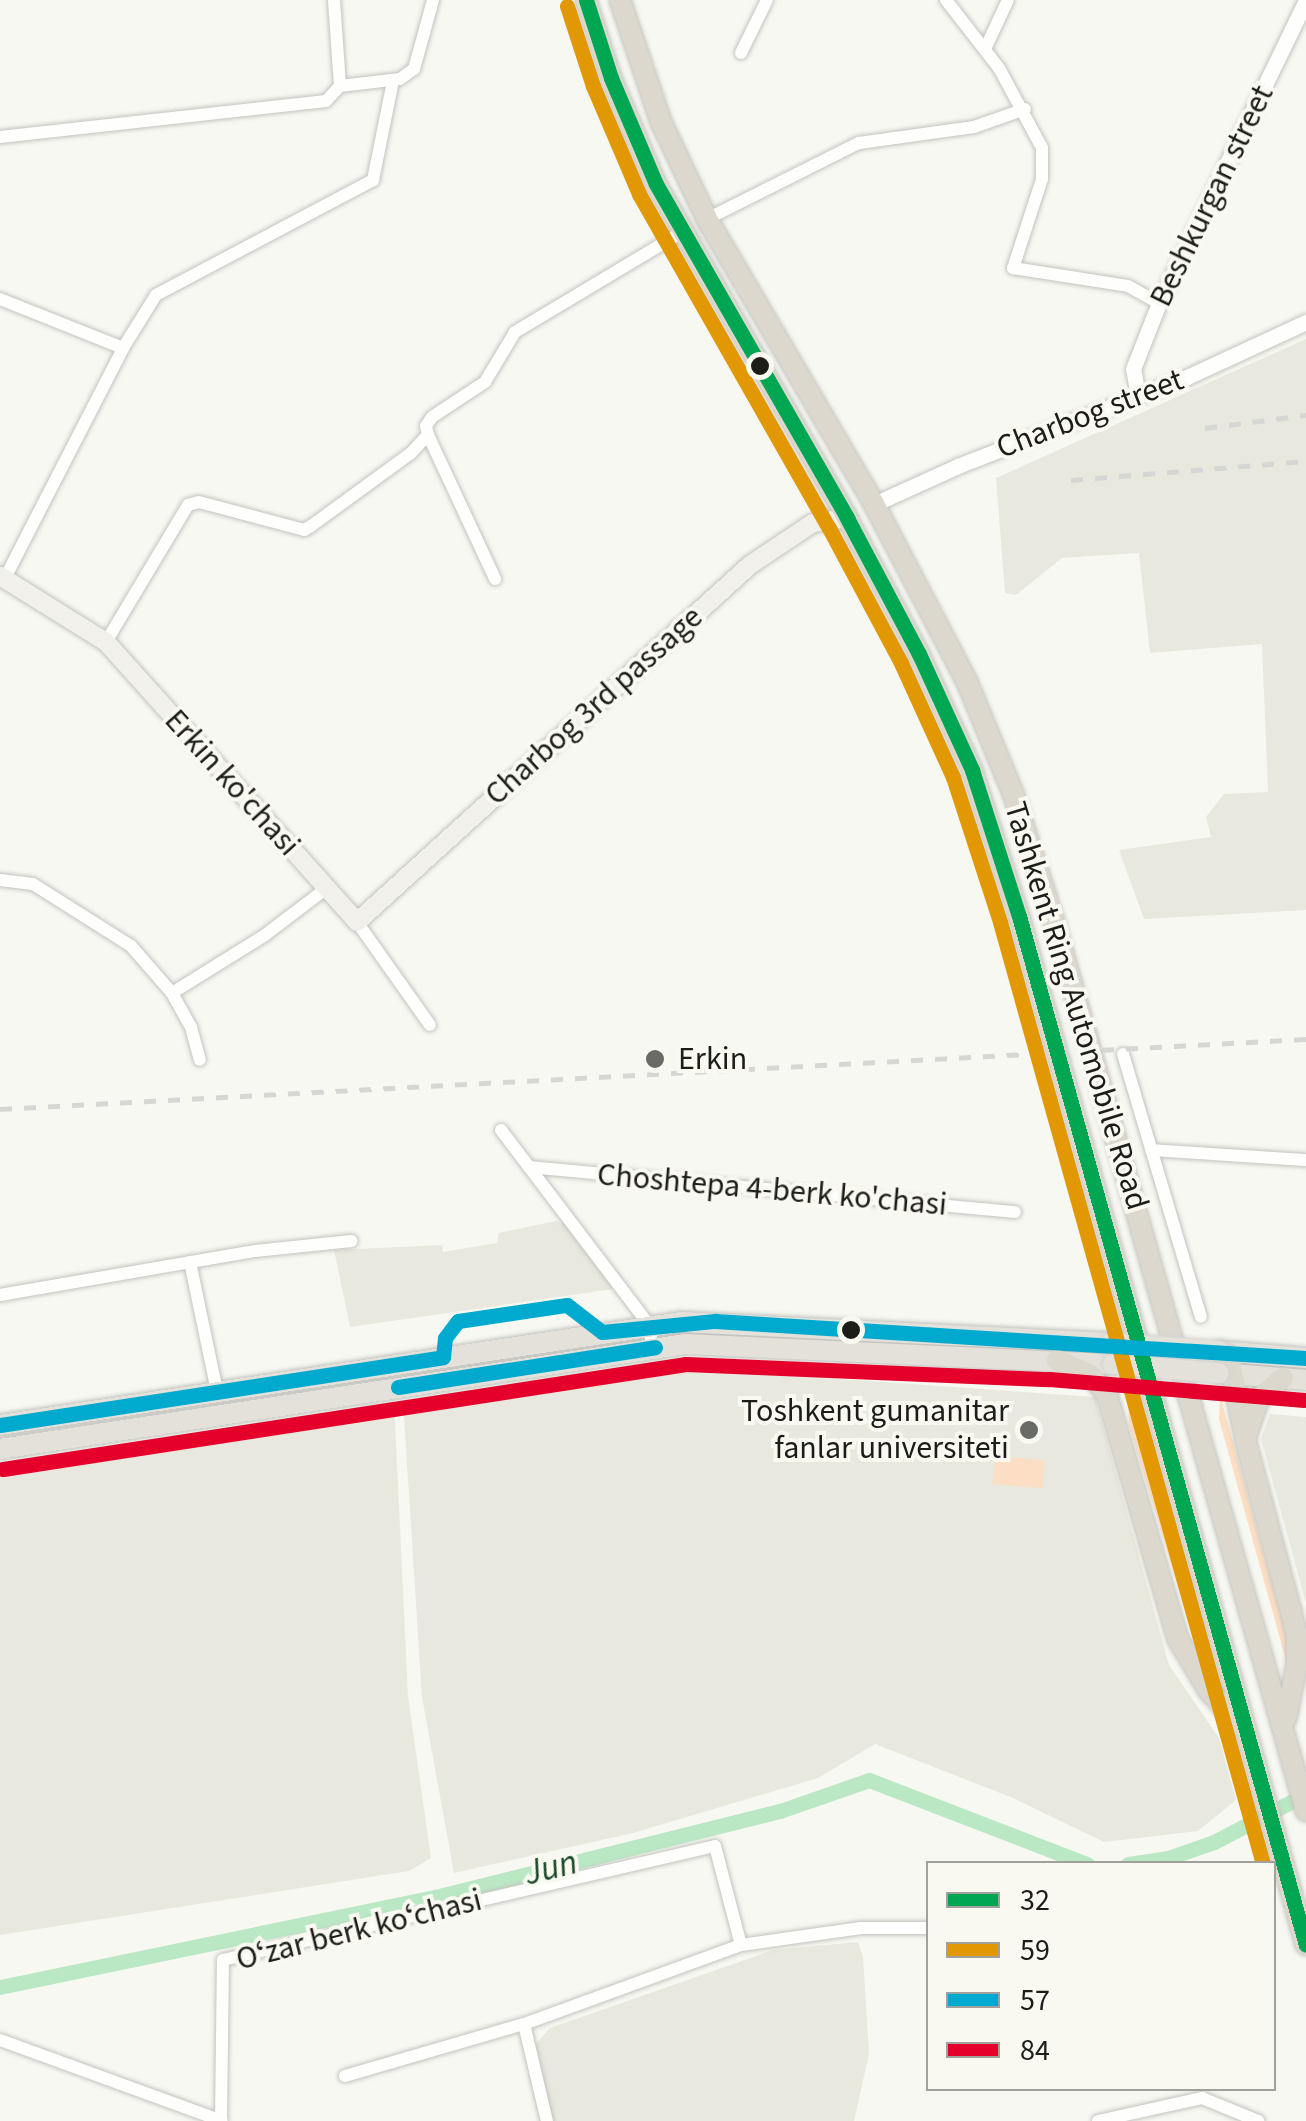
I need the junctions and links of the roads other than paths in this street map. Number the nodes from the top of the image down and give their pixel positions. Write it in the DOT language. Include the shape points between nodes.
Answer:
graph roads {
  1 [pos="334,0"];
  2 [pos="434,0"];
  3 [pos="586,0"];
  4 [pos="620,0"];
  5 [pos="767,0"];
  6 [pos="946,0"];
  7 [pos="1008,0"];
  8 [pos="1306,0"];
  9 [pos="985,48"];
  10 [pos="741,53"];
  11 [pos="393,82"];
  12 [pos="340,86"];
  13 [pos="1025,110"];
  14 [pos="0,137"];
  15 [pos="708,219"];
  16 [pos="684,231"];
  17 [pos="0,299"];
  18 [pos="1159,303"];
  19 [pos="1306,322"];
  20 [pos="123,348"];
  21 [pos="1138,396"];
  22 [pos="428,435"];
  23 [pos="874,504"];
  24 [pos="847,518"];
  25 [pos="2,577"];
  26 [pos="495,579"];
  27 [pos="106,642"];
  28 [pos="0,880"];
  29 [pos="327,888"];
  30 [pos="356,922"];
  31 [pos="172,993"];
  32 [pos="430,1025"];
  33 [pos="1123,1054"];
  34 [pos="200,1060"];
  35 [pos="501,1130"];
  36 [pos="1150,1150"];
  37 [pos="1306,1160"];
  38 [pos="528,1166"];
  39 [pos="1015,1212"];
  40 [pos="351,1241"];
  41 [pos="190,1262"];
  42 [pos="0,1295"];
  43 [pos="1201,1317"];
  44 [pos="649,1325"];
  45 [pos="652,1347"];
  46 [pos="1112,1354"];
  47 [pos="1306,1358"];
  48 [pos="1056,1360"];
  49 [pos="1224,1362"];
  50 [pos="1284,1378"];
  51 [pos="1306,1380"];
  52 [pos="218,1391"];
  53 [pos="0,1425"];
  54 [pos="1245,1439"];
  55 [pos="0,1449"];
  56 [pos="1285,1725"];
  57 [pos="1249,1734"];
  58 [pos="1306,1810"];
  59 [pos="926,1928"];
  60 [pos="741,1945"];
  61 [pos="1306,1945"];
  62 [pos="524,2024"];
  63 [pos="0,2040"];
  64 [pos="345,2076"];
  65 [pos="221,2121"];
  66 [pos="548,2121"];
  67 [pos="1098,2121"];
  68 [pos="1258,2121"];
  1 -- 12 [label="street"];
  2 -- 11 [label="street" via="414,69"];
  3 -- 16 [label="highway, Tashkent Ring Automobile Road" via="632,132"];
  4 -- 15 [label="highway, Tashkent Ring Automobile Road" via="662,122"];
  5 -- 10 [label="street"];
  6 -- 9 [label="street"];
  7 -- 9 [label="street"];
  8 -- 18 [label="street, Beshkurgan street"];
  9 -- 13 [label="street"];
  11 -- 12 [label="street"];
  11 -- 20 [label="street" via="372,180 156,296"];
  12 -- 14 [label="street" via="326,101"];
  13 -- 15 [label="street" via="974,127 859,143"];
  13 -- 18 [label="street" via="1042,148 1042,179 1013,268 1128,286"];
  15 -- 23 [label="highway, Tashkent Ring Automobile Road"];
  16 -- 22 [label="street" via="515,332 485,382 432,416"];
  16 -- 24 [label="highway, Tashkent Ring Automobile Road"];
  17 -- 20 [label="street"];
  18 -- 21 [label="street, Beshkurgan street" via="1133,369"];
  19 -- 21 [label="street, Charbog street"];
  20 -- 25 [label="street"];
  21 -- 23 [label="street, Charbog street"];
  22 -- 26 [label="street"];
  22 -- 27 [label="street" via="304,530 193,502"];
  23 -- 24 [label="highway"];
  23 -- 56 [label="highway, Tashkent Ring Automobile Road" via="967,682 1023,822"];
  24 -- 30 [label="main road, Charbog 3rd passage" via="812,523 750,565"];
  24 -- 57 [label="highway, Tashkent Ring Automobile Road" via="947,711 987,812"];
  25 -- 27 [label="main road, Erkin ko'chasi"];
  27 -- 29 [label="main road, Erkin ko'chasi"];
  28 -- 31 [label="street" via="32,884 100,924 131,946"];
  29 -- 30 [label="main road, Erkin ko'chasi"];
  29 -- 31 [label="street"];
  30 -- 32 [label="street, Erkin ko'chasi"];
  31 -- 34 [label="street"];
  33 -- 36 [label="street"];
  35 -- 38 [label="street"];
  36 -- 37 [label="street"];
  36 -- 43 [label="street"];
  38 -- 39 [label="street, Choshtepa 4-berk ko'chasi"];
  38 -- 44 [label="street"];
  40 -- 41 [label="street"];
  41 -- 42 [label="street"];
  41 -- 52 [label="street"];
  44 -- 45 [label="street"];
  44 -- 46 [label="main road" via="716,1321"];
  44 -- 52 [label="main road"];
  45 -- 48 [label="main road" via="716,1344"];
  45 -- 55 [label="main road"];
  46 -- 48 [label="main road"];
  46 -- 49 [label="main road, bridge"];
  47 -- 49 [label="main road"];
  48 -- 57 [label="highway" via="1091,1375 1107,1395 1178,1639 1209,1691"];
  49 -- 50 [label="main road"];
  49 -- 54 [label="highway"];
  50 -- 51 [label="main road"];
  50 -- 54 [label="highway" via="1258,1398"];
  52 -- 53 [label="main road"];
  54 -- 56 [label="highway" via="1297,1634"];
  56 -- 58 [label="highway, Tashkent Ring Automobile Road"];
  57 -- 61 [label="highway, Tashkent Ring Automobile Road"];
  59 -- 60 [label="street" via="861,1928"];
  60 -- 62 [label="street"];
  60 -- 65 [label="street, Oʻzar berk koʻchasi" via="715,1846 223,1960"];
  62 -- 64 [label="street"];
  62 -- 66 [label="street"];
  63 -- 65 [label="street"];
  67 -- 68 [label="street" via="1202,2098"];
}
